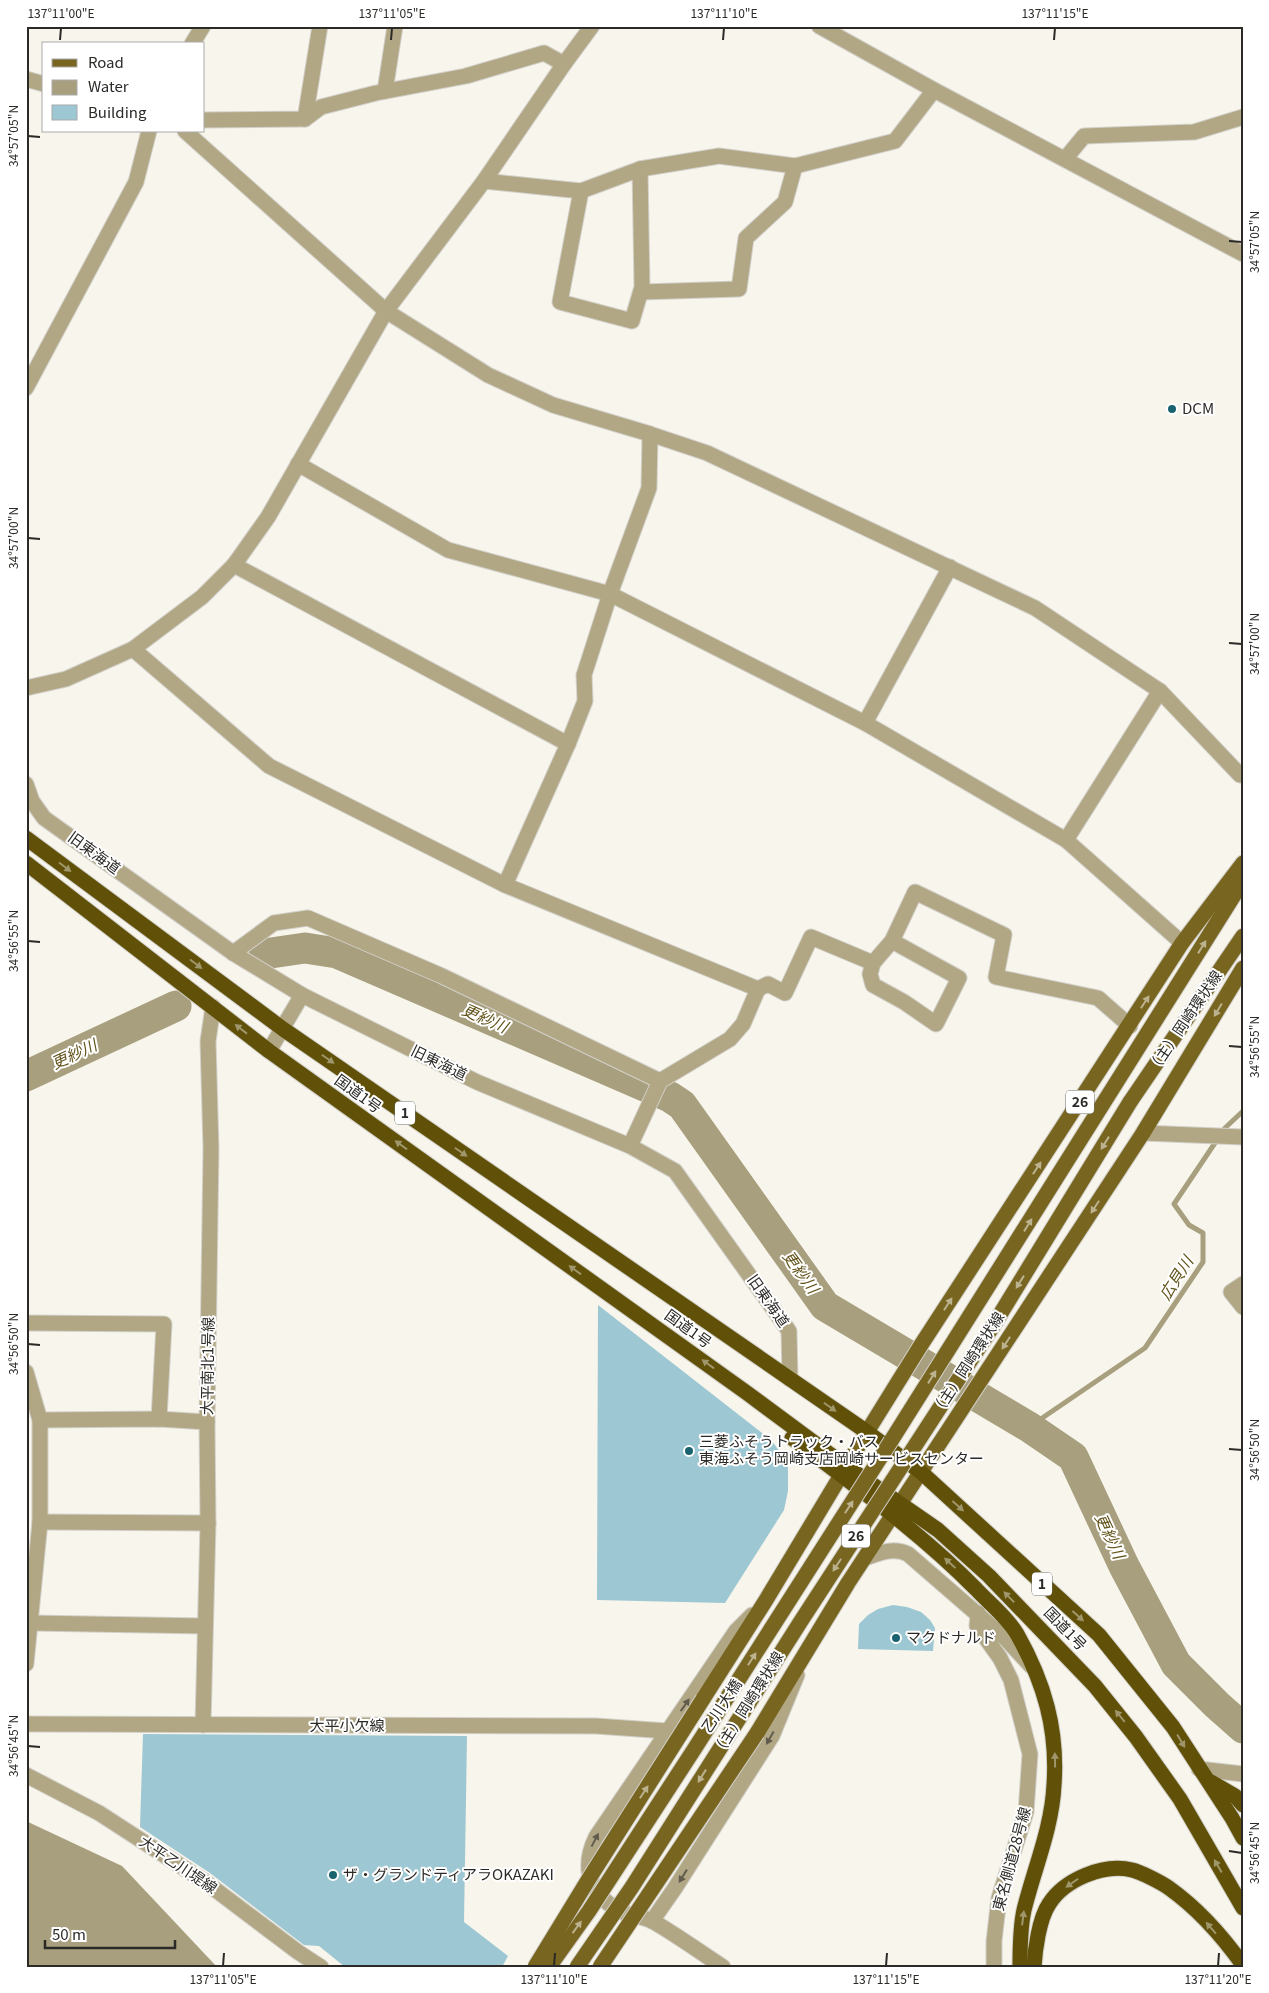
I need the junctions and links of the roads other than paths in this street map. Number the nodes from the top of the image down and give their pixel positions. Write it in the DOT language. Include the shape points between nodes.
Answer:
graph roads {
  1 [pos="203,26"];
  2 [pos="320,26"];
  3 [pos="395,26"];
  4 [pos="592,26"];
  5 [pos="819,26"];
  6 [pos="193,42"];
  7 [pos="564,64"];
  8 [pos="26,79"];
  9 [pos="42,83"];
  10 [pos="934,90"];
  11 [pos="385,91"];
  12 [pos="1243,117"];
  13 [pos="304,119"];
  14 [pos="205,120"];
  15 [pos="149,132"];
  16 [pos="191,133"];
  17 [pos="1066,159"];
  18 [pos="795,166"];
  19 [pos="640,169"];
  20 [pos="484,181"];
  21 [pos="581,191"];
  22 [pos="1243,254"];
  23 [pos="641,292"];
  24 [pos="386,311"];
  25 [pos="26,388"];
  26 [pos="650,434"];
  27 [pos="298,464"];
  28 [pos="234,565"];
  29 [pos="950,567"];
  30 [pos="610,594"];
  31 [pos="132,650"];
  32 [pos="26,688"];
  33 [pos="1160,691"];
  34 [pos="865,723"];
  35 [pos="568,744"];
  36 [pos="1243,776"];
  37 [pos="26,784"];
  38 [pos="26,838"];
  39 [pos="1066,840"];
  40 [pos="26,863"];
  41 [pos="1243,863"];
  42 [pos="1243,881"];
  43 [pos="505,885"];
  44 [pos="1243,936"];
  45 [pos="892,941"];
  46 [pos="1182,942"];
  47 [pos="232,952"];
  48 [pos="873,963"];
  49 [pos="1243,968"];
  50 [pos="758,989"];
  51 [pos="302,996"];
  52 [pos="213,1007"];
  53 [pos="1130,1026"];
  54 [pos="283,1029"];
  55 [pos="269,1051"];
  56 [pos="660,1081"];
  57 [pos="1143,1133"];
  58 [pos="1243,1137"];
  59 [pos="630,1146"];
  60 [pos="1243,1284"];
  61 [pos="1243,1308"];
  62 [pos="26,1323"];
  63 [pos="26,1372"];
  64 [pos="790,1379"];
  65 [pos="159,1419"];
  66 [pos="40,1420"];
  67 [pos="207,1422"];
  68 [pos="866,1432"];
  69 [pos="891,1441"];
  70 [pos="844,1472"];
  71 [pos="922,1473"];
  72 [pos="897,1509"];
  73 [pos="40,1522"];
  74 [pos="208,1523"];
  75 [pos="864,1558"];
  76 [pos="766,1600"];
  77 [pos="978,1613"];
  78 [pos="30,1623"];
  79 [pos="205,1626"];
  80 [pos="810,1645"];
  81 [pos="26,1664"];
  82 [pos="1034,1669"];
  83 [pos="26,1724"];
  84 [pos="203,1725"];
  85 [pos="667,1730"];
  86 [pos="1203,1774"];
  87 [pos="1243,1774"];
  88 [pos="26,1775"];
  89 [pos="1243,1805"];
  90 [pos="1243,1838"];
  91 [pos="1243,1908"];
  92 [pos="652,1921"];
  93 [pos="1243,1965"];
  94 [pos="321,1967"];
  95 [pos="535,1967"];
  96 [pos="549,1967"];
  97 [pos="577,1967"];
  98 [pos="600,1967"];
  99 [pos="723,1967"];
  100 [pos="994,1967"];
  101 [pos="1020,1967"];
  102 [pos="1034,1967"];
  1 -- 6 [label="street"];
  2 -- 13 [label="street"];
  3 -- 11 [label="street"];
  4 -- 7 [label="street"];
  5 -- 10 [label="street"];
  7 -- 11 [label="street" via="544,53 466,76"];
  7 -- 20 [label="street"];
  8 -- 9 [label="street"];
  10 -- 17 [label="street"];
  10 -- 18 [label="street" via="895,141"];
  11 -- 13 [label="street" via="321,107"];
  12 -- 17 [label="street" via="1194,132 1084,136"];
  13 -- 14 [label="street"];
  15 -- 25 [label="street" via="136,182"];
  16 -- 24 [label="street"];
  17 -- 22 [label="street"];
  18 -- 19 [label="street" via="719,156"];
  18 -- 23 [label="street" via="786,202 746,238 740,289"];
  19 -- 21 [label="street"];
  19 -- 23 [label="street"];
  20 -- 21 [label="street"];
  20 -- 24 [label="street"];
  21 -- 23 [label="street" via="560,302 632,322"];
  24 -- 26 [label="street" via="488,375 553,405"];
  24 -- 27 [label="street"];
  26 -- 29 [label="street" via="707,453"];
  26 -- 30 [label="street" via="649,488"];
  27 -- 28 [label="street" via="268,517"];
  27 -- 30 [label="street" via="448,550"];
  28 -- 31 [label="street" via="202,597"];
  28 -- 35 [label="street"];
  29 -- 33 [label="street" via="1036,608"];
  29 -- 34 [label="street"];
  30 -- 34 [label="street"];
  30 -- 35 [label="street" via="584,674 586,701"];
  31 -- 32 [label="street" via="66,679"];
  31 -- 43 [label="street" via="269,766"];
  33 -- 36 [label="street"];
  33 -- 39 [label="street"];
  34 -- 39 [label="street"];
  35 -- 43 [label="street"];
  37 -- 47 [label="street, 旧東海道" via="32,801 44,818"];
  38 -- 54 [label="highway, 国道1号 / 1, one-way"];
  39 -- 46 [label="street"];
  40 -- 52 [label="highway, 国道1号 / 1"];
  41 -- 46 [label="main road, 26"];
  69 -- 42 [label="main road, （主）岡崎環状線 / 26, one-way"];
  43 -- 50 [label="street"];
  44 -- 97 [label="main road, （主）岡崎環状線 / 26, one-way, bridge" via="1130,1102 992,1326 632,1887"];
  45 -- 48 [label="street"];
  45 -- 48 [label="street" via="960,978 936,1024 873,985 870,974"];
  45 -- 53 [label="street" via="915,892 1004,935 996,977 1098,998"];
  53 -- 46 [label="main road, 26, one-way"];
  47 -- 51 [label="street, 旧東海道"];
  47 -- 56 [label="street" via="274,923 308,918 442,976"];
  48 -- 50 [label="street" via="811,937 785,993 768,984"];
  49 -- 57 [label="main road, 26, one-way"];
  50 -- 56 [label="street" via="743,1024 730,1039"];
  51 -- 54 [label="street"];
  51 -- 59 [label="street, 旧東海道" via="477,1082"];
  55 -- 52 [label="highway, 国道1号 / 1, one-way"];
  52 -- 67 [label="street, 大平南北1号線" via="208,1041 211,1149"];
  68 -- 53 [label="main road, 26, one-way"];
  54 -- 55 [label="street"];
  54 -- 64 [label="highway, 国道1号 / 1, one-way"];
  70 -- 55 [label="highway, 国道1号 / 1, one-way" via="747,1393"];
  56 -- 59 [label="street"];
  57 -- 58 [label="street"];
  57 -- 71 [label="main road, 26, one-way"];
  59 -- 64 [label="street, 旧東海道" via="675,1171 789,1331"];
  60 -- 61 [label="street" via="1231,1292"];
  62 -- 65 [label="street" via="164,1324"];
  63 -- 66 [label="street"];
  64 -- 68 [label="highway, 国道1号 / 1, one-way"];
  65 -- 66 [label="street"];
  65 -- 67 [label="street"];
  66 -- 73 [label="street"];
  67 -- 74 [label="street, 大平南北1号線"];
  68 -- 70 [label="main road, 26"];
  68 -- 71 [label="highway, 国道1号 / 1"];
  96 -- 69 [label="main road, 乙川大橋 / 26, one-way, bridge" via="684,1765"];
  70 -- 72 [label="highway, 国道1号 / 1"];
  70 -- 76 [label="main road, 26"];
  71 -- 72 [label="main road, 26"];
  71 -- 86 [label="highway, 国道1号 / 1, one-way" via="1099,1635 1173,1727"];
  72 -- 75 [label="main road, 26"];
  82 -- 72 [label="highway, one-way" via="1016,1632"];
  91 -- 72 [label="highway, 国道1号 / 1, one-way" via="1180,1799 1095,1686 971,1559 938,1530"];
  73 -- 74 [label="street"];
  73 -- 78 [label="street"];
  74 -- 79 [label="street, 大平南北1号線"];
  75 -- 77 [label="street" via="886,1550 901,1551"];
  75 -- 80 [label="main road, 26"];
  85 -- 76 [label="street, one-way" via="736,1631"];
  95 -- 76 [label="main road, 26, one-way, bridge"];
  77 -- 82 [label="street"];
  77 -- 100 [label="street, 東名側道28号線" via="977,1626 1011,1680 1030,1754 1026,1812 998,1898"];
  78 -- 79 [label="street"];
  78 -- 81 [label="street"];
  79 -- 84 [label="street, 大平南北1号線"];
  80 -- 92 [label="street, one-way" via="772,1736"];
  80 -- 98 [label="main road, 26, bridge" via="757,1733"];
  101 -- 82 [label="highway, one-way" via="1024,1912 1053,1805 1054,1785 1051,1715"];
  83 -- 84 [label="street, 大平小欠線"];
  84 -- 85 [label="street, 大平小欠線" via="596,1726"];
  92 -- 85 [label="street, one-way" via="624,1912 608,1902 590,1881 588,1862 596,1837"];
  86 -- 87 [label="street"];
  86 -- 89 [label="highway"];
  86 -- 90 [label="highway, 国道1号 / 1"];
  88 -- 94 [label="street, 大平乙川堤線" via="100,1813 204,1881"];
  92 -- 99 [label="street"];
  93 -- 102 [label="highway, one-way" via="1199,1914 1169,1888 1132,1870 1102,1869 1072,1881 1048,1904 1036,1942"];
}
